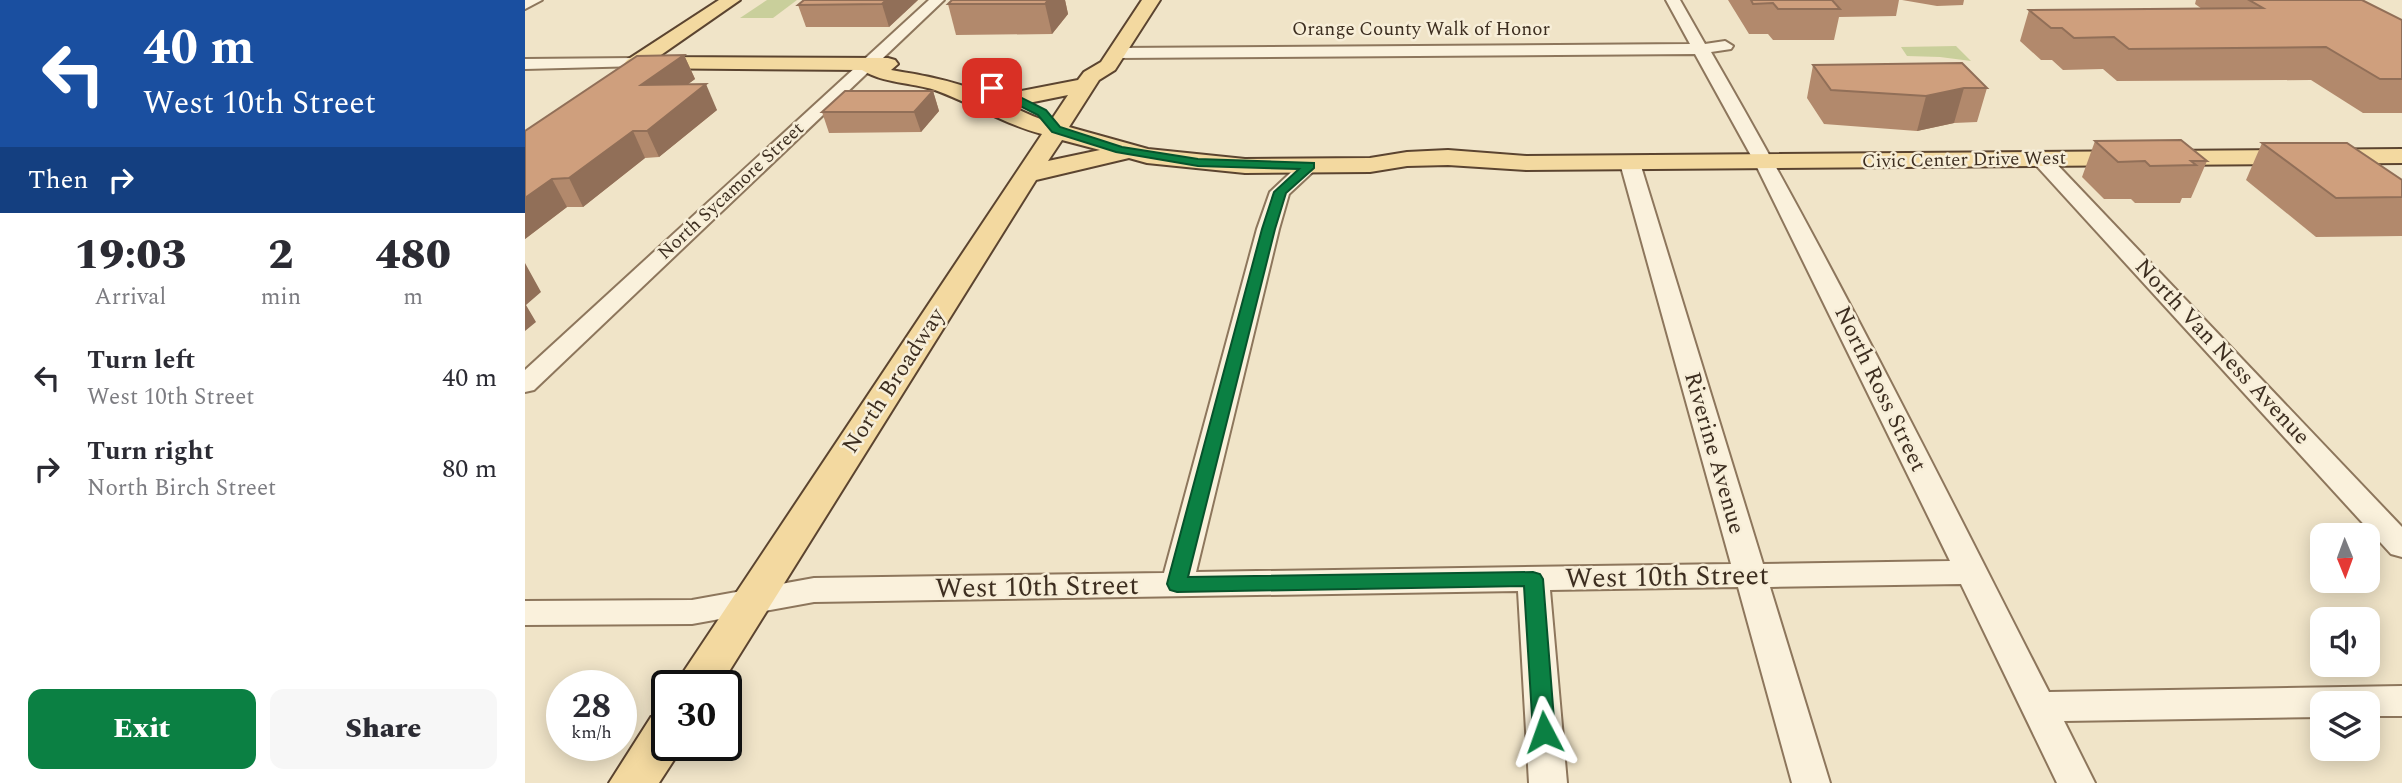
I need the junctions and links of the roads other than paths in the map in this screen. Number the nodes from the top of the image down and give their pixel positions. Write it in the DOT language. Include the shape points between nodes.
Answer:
graph roads {
  1 [pos="535,0"];
  2 [pos="731,0"];
  3 [pos="937,0"];
  4 [pos="1133,0"];
  5 [pos="1151,0"];
  6 [pos="1673,0"];
  7 [pos="525,5"];
  8 [pos="1725,46"];
  9 [pos="1700,48"];
  10 [pos="1117,52"];
  11 [pos="635,63"];
  12 [pos="525,64"];
  13 [pos="866,64"];
  14 [pos="1088,81"];
  15 [pos="607,82"];
  16 [pos="1014,99"];
  17 [pos="1056,129"];
  18 [pos="1133,153"];
  19 [pos="2318,156"];
  20 [pos="2402,156"];
  21 [pos="2041,159"];
  22 [pos="1764,161"];
  23 [pos="1630,163"];
  24 [pos="1263,166"];
  25 [pos="1309,166"];
  26 [pos="1027,175"];
  27 [pos="2349,179"];
  28 [pos="1280,192"];
  29 [pos="525,384"];
  30 [pos="2402,545"];
  31 [pos="1970,572"];
  32 [pos="1749,576"];
  33 [pos="1533,579"];
  34 [pos="1177,584"];
  35 [pos="752,600"];
  36 [pos="525,613"];
  37 [pos="706,670"];
  38 [pos="2402,701"];
  39 [pos="2038,707"];
  40 [pos="651,755"];
  41 [pos="633,783"];
  42 [pos="1548,783"];
  43 [pos="1811,783"];
  44 [pos="2076,783"];
  1 -- 7 [label="street"];
  2 -- 11 [label="main road"];
  3 -- 13 [label="street, North Sycamore Street"];
  4 -- 14 [label="main road, North Broadway" via="1087,70"];
  5 -- 10 [label="main road, North Broadway"];
  6 -- 9 [label="street, North Ross Street"];
  8 -- 9 [label="street, Orange County Walk of Honor"];
  9 -- 10 [label="street, Orange County Walk of Honor"];
  9 -- 22 [label="street, North Ross Street"];
  10 -- 14 [label="main road, North Broadway" via="1103,72"];
  11 -- 12 [label="street"];
  11 -- 13 [label="main road, Civic Center Drive West"];
  11 -- 15 [label="main road"];
  13 -- 16 [label="main road, Civic Center Drive West" via="895,63 945,73"];
  13 -- 17 [label="main road, Civic Center Drive West" via="885,75 934,83 1028,123"];
  13 -- 29 [label="street, North Sycamore Street"];
  14 -- 16 [label="main road"];
  14 -- 17 [label="main road, North Broadway"];
  16 -- 17 [label="main road, Civic Center Drive West" via="1042,113"];
  17 -- 18 [label="main road, Civic Center Drive West"];
  17 -- 26 [label="main road, North Broadway"];
  18 -- 24 [label="main road, Civic Center Drive West"];
  18 -- 26 [label="main road" via="1076,161"];
  19 -- 20 [label="main road, Civic Center Drive West"];
  19 -- 21 [label="main road, Civic Center Drive West"];
  19 -- 27 [label="street"];
  21 -- 22 [label="main road, Civic Center Drive West"];
  21 -- 30 [label="street, North Van Ness Avenue"];
  22 -- 23 [label="main road, Civic Center Drive West"];
  22 -- 31 [label="street, North Ross Street"];
  23 -- 25 [label="main road, Civic Center Drive West" via="1392,172 1370,165"];
  23 -- 32 [label="street, Riverine Avenue"];
  24 -- 25 [label="main road, Civic Center Drive West"];
  24 -- 28 [label="street"];
  25 -- 28 [label="street"];
  26 -- 35 [label="main road, North Broadway"];
  28 -- 34 [label="street"];
  31 -- 32 [label="street, West 10th Street"];
  31 -- 39 [label="street, North Ross Street"];
  32 -- 33 [label="street, West 10th Street"];
  32 -- 43 [label="street, Riverine Avenue"];
  33 -- 34 [label="street, West 10th Street"];
  33 -- 42 [label="street"];
  34 -- 35 [label="street, West 10th Street" via="814,590"];
  35 -- 36 [label="street, West 10th Street" via="692,612"];
  35 -- 37 [label="main road, North Broadway"];
  38 -- 39 [label="street"];
  39 -- 44 [label="street, North Ross Street"];
  40 -- 41 [label="main road"];
}
